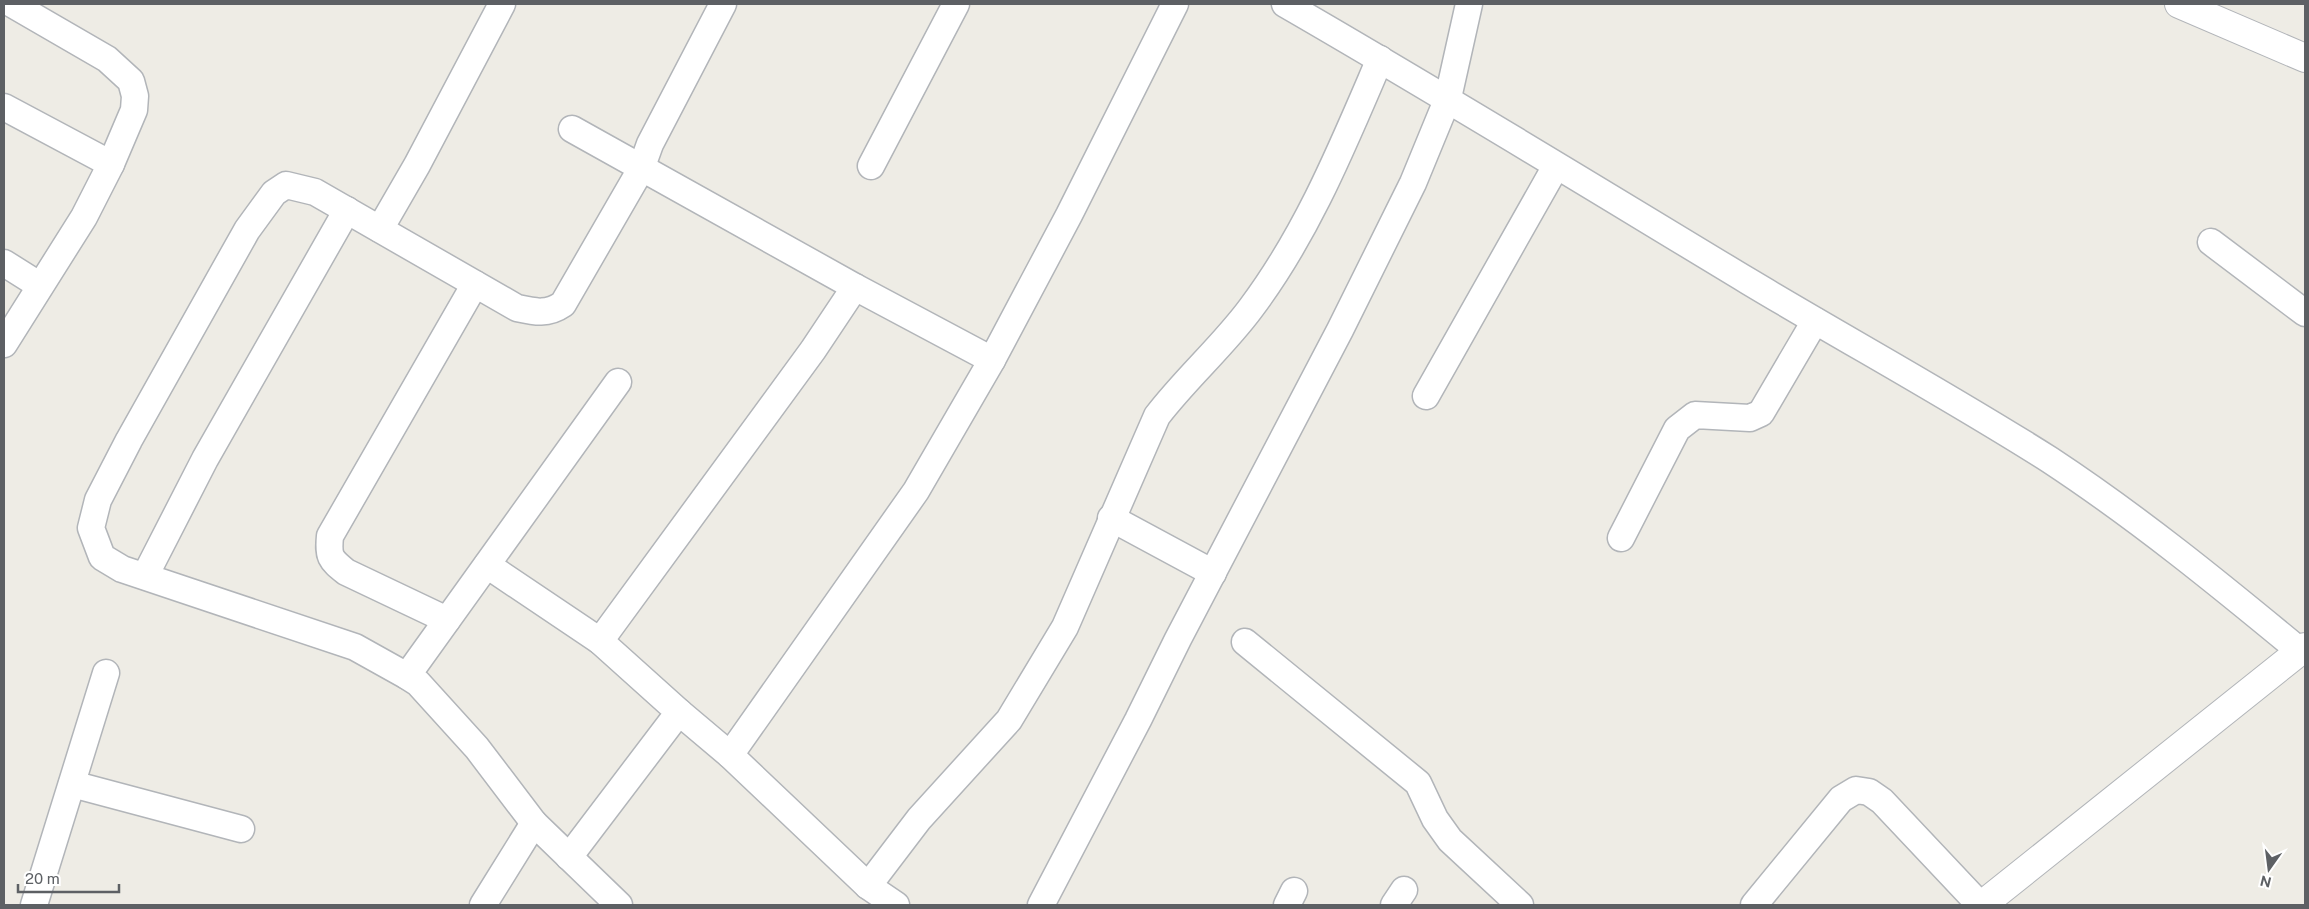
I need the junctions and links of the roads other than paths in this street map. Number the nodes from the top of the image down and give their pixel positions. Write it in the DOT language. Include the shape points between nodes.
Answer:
graph roads {
  1 [pos="12,4"];
  2 [pos="502,4"];
  3 [pos="723,4"];
  4 [pos="956,4"];
  5 [pos="1175,4"];
  6 [pos="1286,4"];
  7 [pos="1469,4"];
  8 [pos="2178,4"];
  9 [pos="2305,58"];
  10 [pos="1380,59"];
  11 [pos="1448,98"];
  12 [pos="4,107"];
  13 [pos="572,129"];
  14 [pos="111,164"];
  15 [pos="871,166"];
  16 [pos="1556,166"];
  17 [pos="641,169"];
  18 [pos="347,210"];
  19 [pos="380,229"];
  20 [pos="2211,242"];
  21 [pos="4,263"];
  22 [pos="475,284"];
  23 [pos="39,285"];
  24 [pos="855,288"];
  25 [pos="2305,313"];
  26 [pos="1815,322"];
  27 [pos="4,344"];
  28 [pos="992,360"];
  29 [pos="618,382"];
  30 [pos="1426,396"];
  31 [pos="1111,518"];
  32 [pos="1621,538"];
  33 [pos="487,564"];
  34 [pos="1213,573"];
  35 [pos="145,576"];
  36 [pos="447,620"];
  37 [pos="600,641"];
  38 [pos="1245,642"];
  39 [pos="2303,649"];
  40 [pos="106,673"];
  41 [pos="407,676"];
  42 [pos="679,712"];
  43 [pos="730,755"];
  44 [pos="72,784"];
  45 [pos="534,822"];
  46 [pos="241,830"];
  47 [pos="569,857"];
  48 [pos="868,886"];
  49 [pos="34,905"];
  50 [pos="483,905"];
  51 [pos="618,905"];
  52 [pos="896,905"];
  53 [pos="1041,905"];
  54 [pos="1520,905"];
  55 [pos="1754,905"];
  56 [pos="1981,905"];
  1 -- 14 [label="street" via="107,59 131,81 134,110"];
  2 -- 19 [label="street"];
  3 -- 17 [label="street" via="650,144"];
  4 -- 15 [label="street"];
  5 -- 28 [label="street"];
  6 -- 10 [label="street"];
  7 -- 11 [label="street"];
  8 -- 9 [label="street"];
  10 -- 11 [label="street"];
  10 -- 31 [label="street" via="1325,185 1302,229 1251,308 1177,389 1157,416"];
  11 -- 16 [label="street"];
  11 -- 34 [label="street" via="1414,183"];
  12 -- 14 [label="street"];
  13 -- 17 [label="street"];
  14 -- 23 [label="street" via="84,217"];
  16 -- 26 [label="street"];
  16 -- 30 [label="street"];
  17 -- 22 [label="street" via="563,304 553,311 538,313 518,308"];
  17 -- 24 [label="street"];
  18 -- 19 [label="street"];
  18 -- 35 [label="street" via="205,460"];
  18 -- 35 [label="street" via="299,187 286,185 274,193 247,230 129,440 98,500 91,528 102,557 122,569"];
  19 -- 22 [label="street"];
  20 -- 25 [label="street"];
  21 -- 23 [label="street"];
  22 -- 36 [label="street" via="330,536 329,553 346,572"];
  23 -- 27 [label="street"];
  24 -- 28 [label="street"];
  24 -- 37 [label="street"];
  26 -- 32 [label="street" via="1761,413 1750,418 1695,415 1677,429"];
  26 -- 39 [label="street" via="2051,461 2162,539"];
  28 -- 43 [label="street" via="916,491"];
  29 -- 33 [label="street"];
  31 -- 34 [label="street"];
  31 -- 48 [label="street" via="1066,627 1009,720 919,819"];
  33 -- 36 [label="street"];
  33 -- 37 [label="street"];
  34 -- 53 [label="street"];
  35 -- 41 [label="street" via="355,647"];
  36 -- 41 [label="street"];
  37 -- 42 [label="street"];
  38 -- 54 [label="street" via="1418,783 1435,820 1450,840"];
  39 -- 56 [label="street"];
  40 -- 44 [label="street"];
  41 -- 45 [label="street" via="418,683 477,748"];
  42 -- 43 [label="street"];
  42 -- 47 [label="street"];
  43 -- 48 [label="street"];
  44 -- 46 [label="street"];
  44 -- 49 [label="street"];
  45 -- 47 [label="street"];
  45 -- 50 [label="street"];
  47 -- 51 [label="street"];
  48 -- 52 [label="street"];
  55 -- 56 [label="street" via="1841,799 1856,790 1869,792 1882,802"];
}
